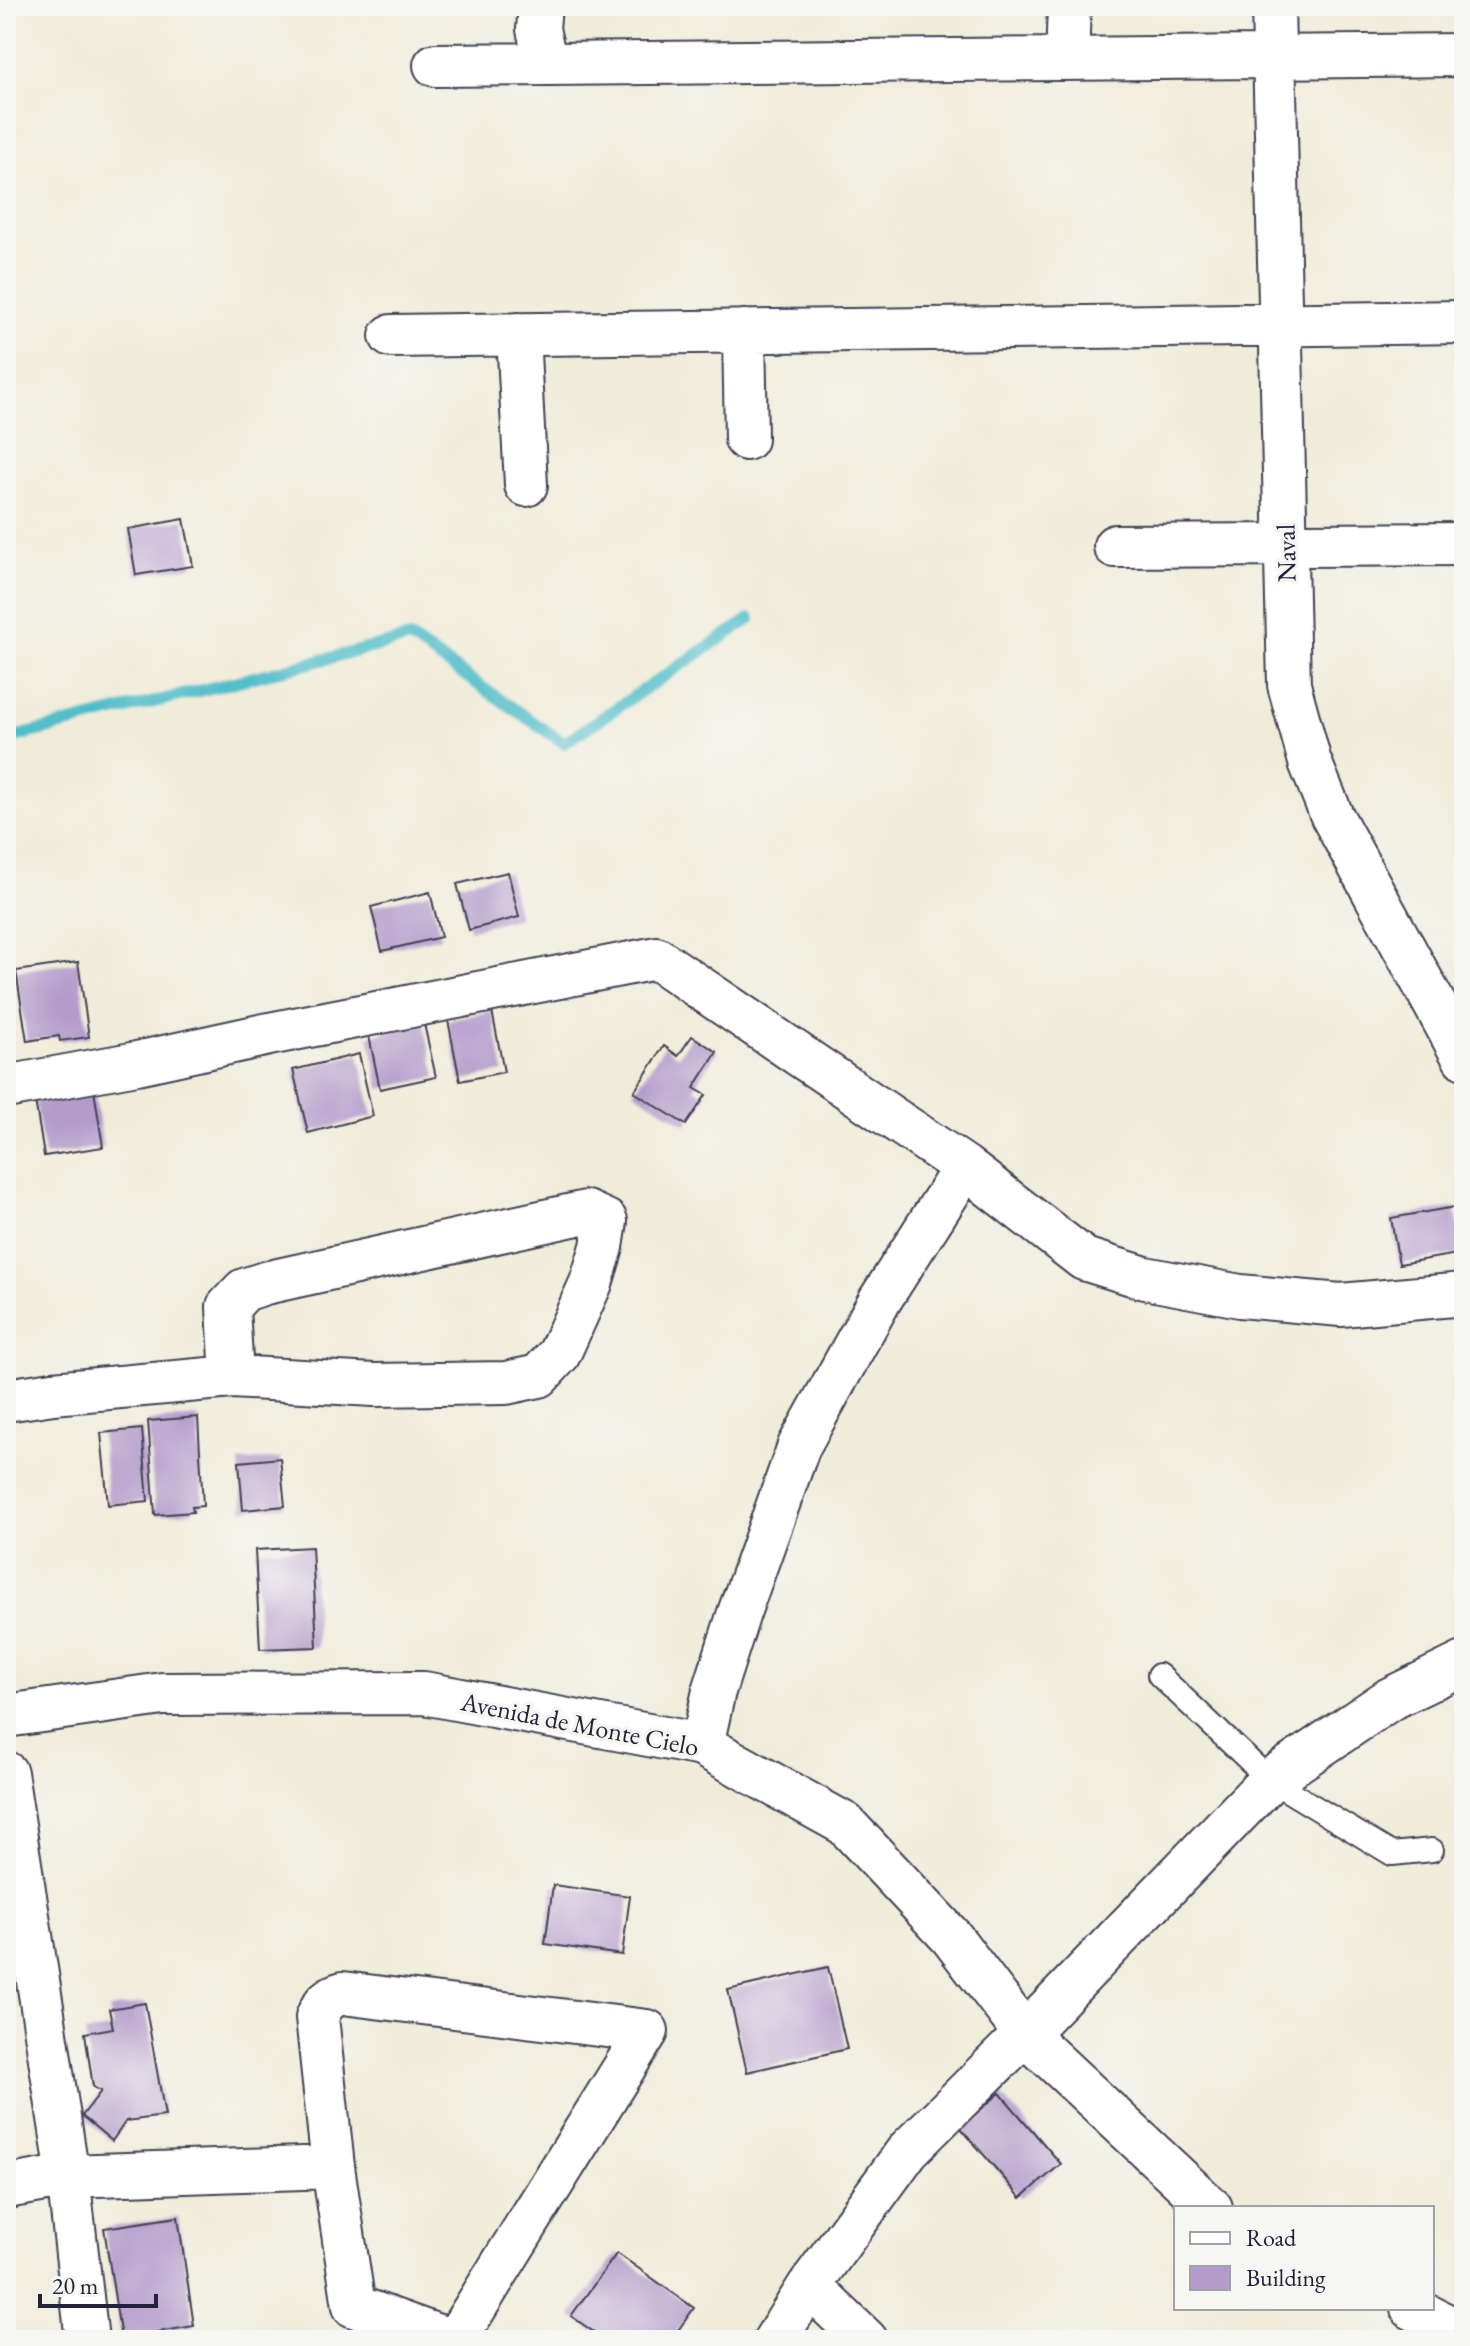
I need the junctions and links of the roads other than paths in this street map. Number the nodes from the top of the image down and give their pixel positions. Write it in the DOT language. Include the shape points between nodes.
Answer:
graph roads {
  1 [pos="540,6"];
  2 [pos="1069,6"];
  3 [pos="1273,6"];
  4 [pos="1464,55"];
  5 [pos="1274,57"];
  6 [pos="1067,59"];
  7 [pos="546,64"];
  8 [pos="435,65"];
  9 [pos="1464,322"];
  10 [pos="1281,324"];
  11 [pos="744,331"];
  12 [pos="518,334"];
  13 [pos="391,336"];
  14 [pos="746,439"];
  15 [pos="526,485"];
  16 [pos="1464,544"];
  17 [pos="1286,545"];
  18 [pos="1115,546"];
  19 [pos="1464,1058"];
  20 [pos="6,1087"];
  21 [pos="965,1167"];
  22 [pos="1464,1294"];
  23 [pos="232,1377"];
  24 [pos="6,1400"];
  25 [pos="1464,1663"];
  26 [pos="1159,1675"];
  27 [pos="6,1716"];
  28 [pos="702,1745"];
  29 [pos="6,1773"];
  30 [pos="1270,1780"];
  31 [pos="1432,1850"];
  32 [pos="1025,2034"];
  33 [pos="333,2167"];
  34 [pos="68,2176"];
  35 [pos="6,2187"];
  36 [pos="1209,2206"];
  37 [pos="809,2286"];
  38 [pos="1416,2310"];
  39 [pos="1464,2336"];
  40 [pos="87,2340"];
  41 [pos="452,2340"];
  42 [pos="775,2340"];
  43 [pos="866,2340"];
  1 -- 7 [label="street" via="538,29"];
  2 -- 6 [label="street"];
  3 -- 5 [label="street, Naval"];
  4 -- 5 [label="street"];
  5 -- 6 [label="street"];
  5 -- 10 [label="street, Naval"];
  6 -- 7 [label="street"];
  7 -- 8 [label="street"];
  9 -- 10 [label="street"];
  10 -- 11 [label="street"];
  10 -- 17 [label="street, Naval"];
  11 -- 12 [label="street"];
  11 -- 14 [label="street"];
  12 -- 13 [label="street"];
  12 -- 15 [label="street"];
  16 -- 17 [label="street"];
  17 -- 18 [label="street"];
  17 -- 19 [label="street, Naval" via="1289,685 1310,762 1332,816"];
  20 -- 21 [label="street" via="656,958"];
  21 -- 22 [label="street" via="1084,1259 1145,1278 1240,1296 1341,1305"];
  21 -- 28 [label="street" via="880,1300 799,1446 739,1613"];
  23 -- 23 [label="street" via="228,1307 244,1290 586,1212 606,1221 591,1283 559,1354 539,1376 506,1383 374,1385"];
  23 -- 24 [label="street"];
  25 -- 30 [label="street" via="1390,1699"];
  26 -- 30 [label="lane"];
  27 -- 28 [label="street, Avenida de Monte Cielo" via="163,1694 424,1693"];
  28 -- 32 [label="street, Avenida de Monte Cielo" via="845,1824 952,1938"];
  29 -- 34 [label="street"];
  30 -- 31 [label="lane" via="1392,1854"];
  30 -- 32 [label="street"];
  32 -- 36 [label="street, Avenida de Monte Cielo"];
  32 -- 37 [label="street" via="908,2150"];
  33 -- 34 [label="street"];
  33 -- 41 [label="street" via="354,2306"];
  33 -- 41 [label="street" via="317,2017 330,1997 343,1993 647,2031"];
  34 -- 35 [label="street"];
  34 -- 40 [label="street"];
  37 -- 42 [label="street"];
  37 -- 43 [label="street"];
  38 -- 39 [label="street"];
}
